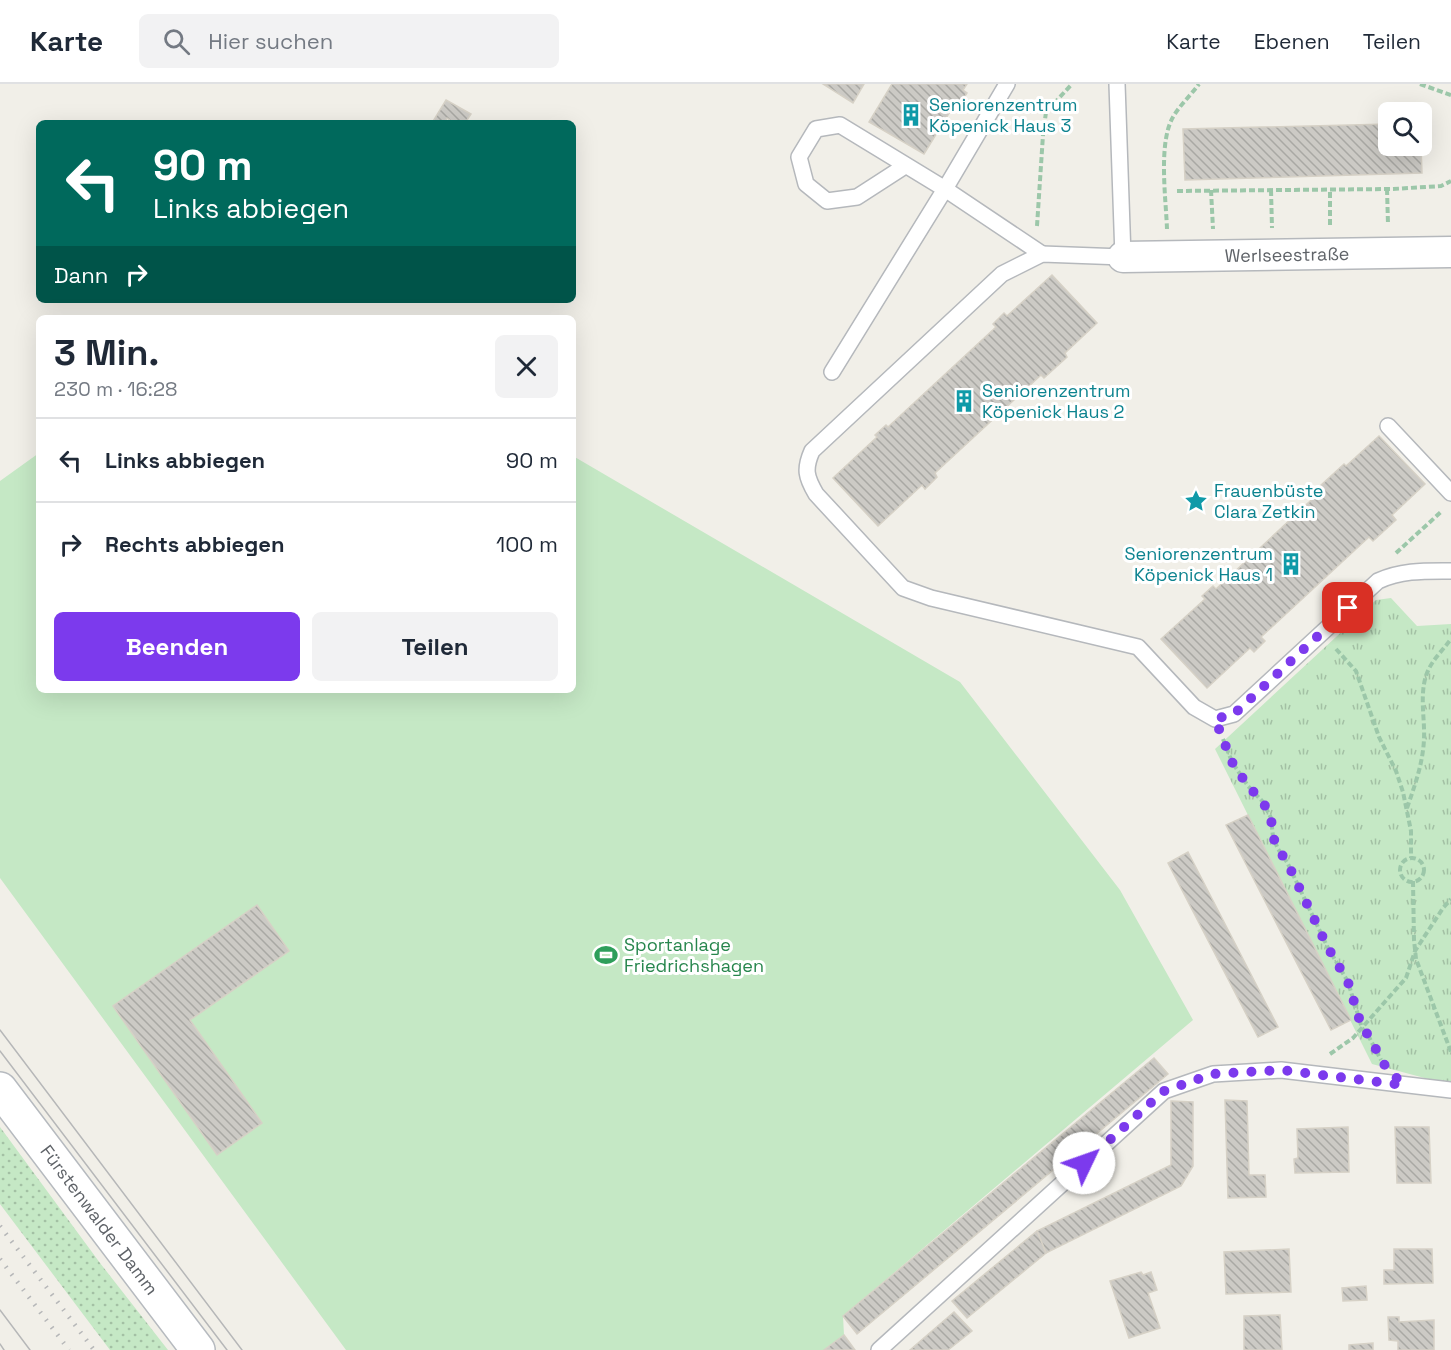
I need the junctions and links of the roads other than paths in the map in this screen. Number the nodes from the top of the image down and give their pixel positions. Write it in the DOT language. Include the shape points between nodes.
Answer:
graph roads {
  1 [pos="1006,84"];
  2 [pos="1117,84"];
  3 [pos="905,166"];
  4 [pos="945,189"];
  5 [pos="1036,250"];
  6 [pos="1451,252"];
  7 [pos="1123,257"];
  8 [pos="832,372"];
  9 [pos="1388,426"];
  10 [pos="1451,493"];
  11 [pos="1451,571"];
  12 [pos="0,1089"];
  13 [pos="1451,1090"];
  14 [pos="198,1350"];
  15 [pos="879,1350"];
  1 -- 4 [label="lane"];
  2 -- 7 [label="lane"];
  3 -- 3 [label="lane" via="840,125 816,129 799,157 806,184 827,201 857,197"];
  3 -- 4 [label="lane"];
  4 -- 5 [label="lane"];
  4 -- 8 [label="lane"];
  5 -- 7 [label="lane"];
  5 -- 11 [label="lane" via="1002,274 812,451 806,464 808,481 816,494 903,588 1138,647 1194,707 1215,719 1234,714 1378,581 1392,574"];
  6 -- 7 [label="street, Werlseestraße"];
  9 -- 10 [label="lane"];
  12 -- 14 [label="main road, Fürstenwalder Damm"];
  13 -- 15 [label="lane" via="1281,1070 1213,1074 1164,1091"];
}
